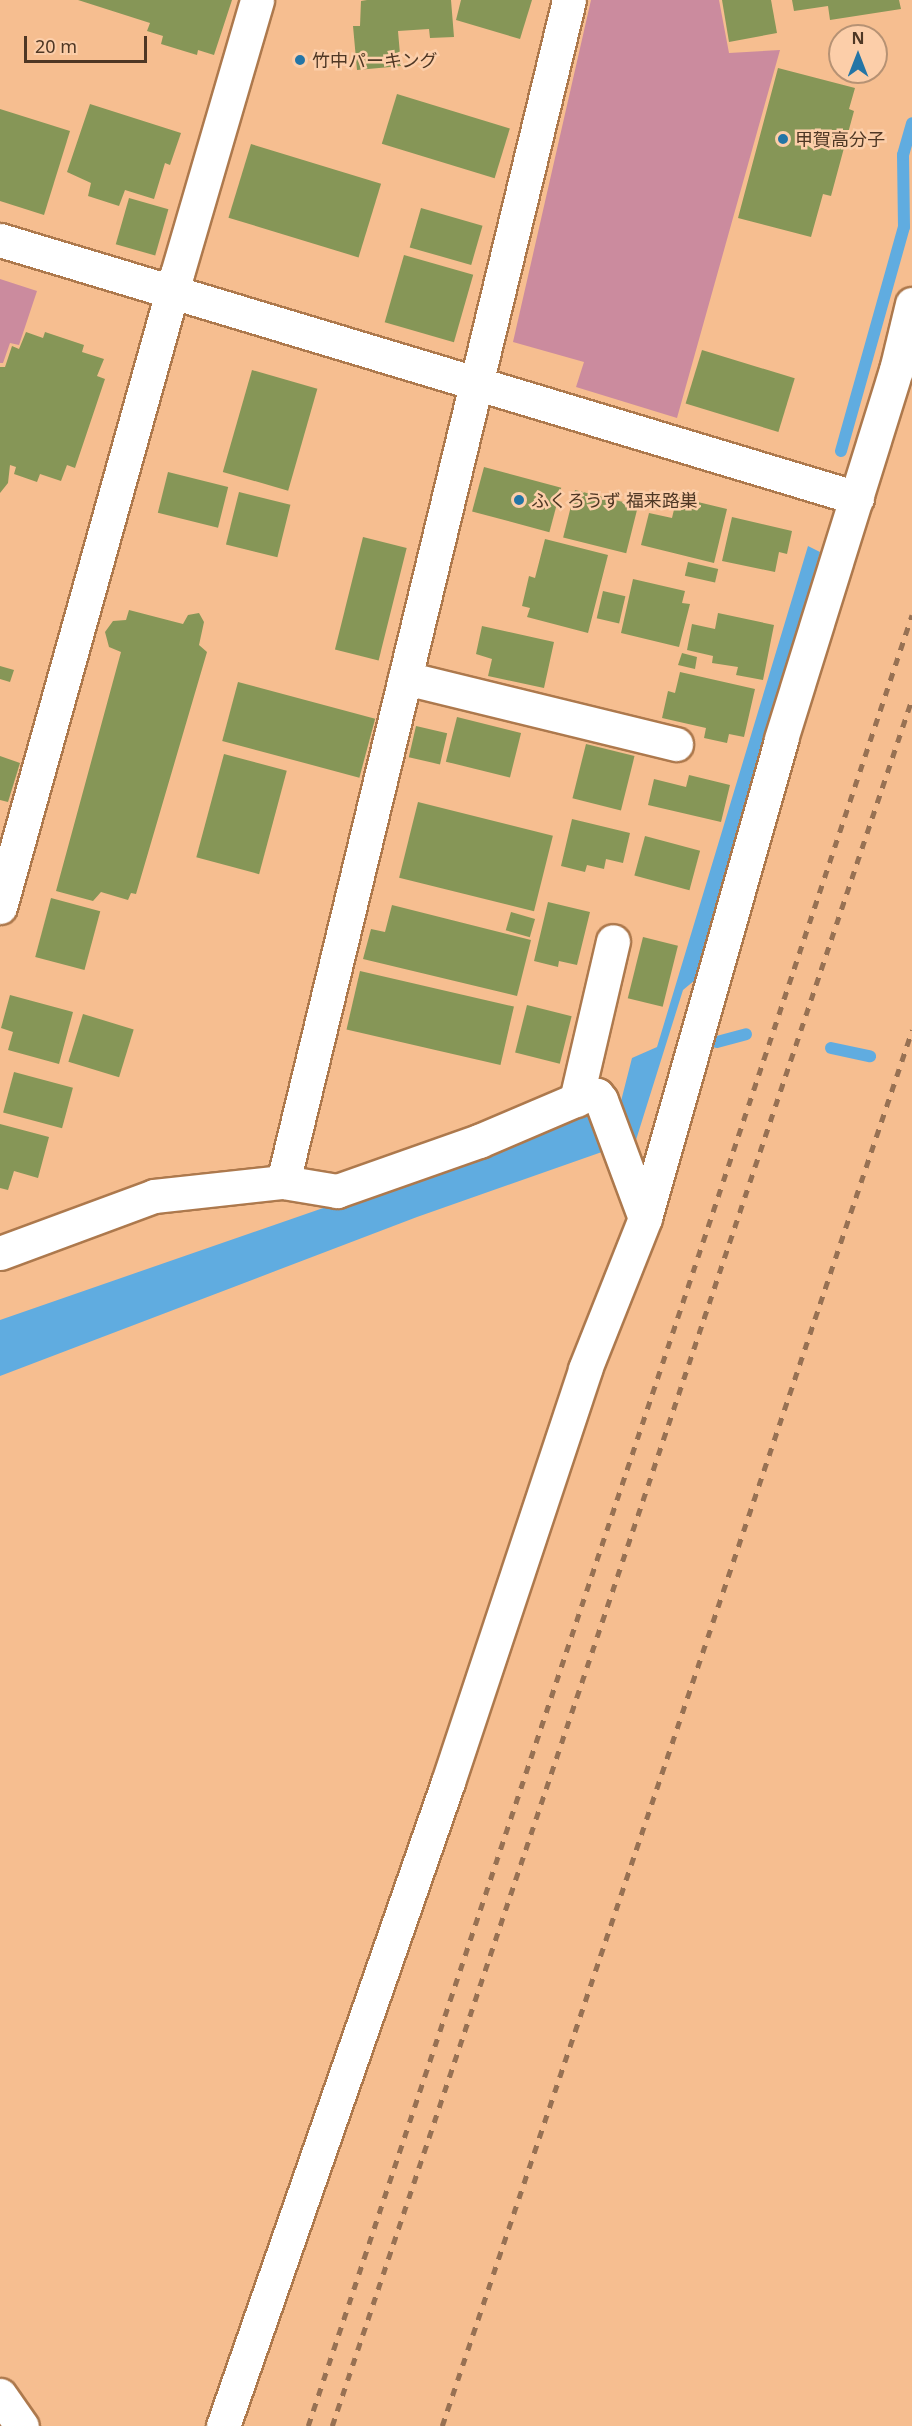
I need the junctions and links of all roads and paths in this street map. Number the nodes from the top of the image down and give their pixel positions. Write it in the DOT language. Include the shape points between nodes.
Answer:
graph roads {
  1 [pos="257,0"];
  2 [pos="570,0"];
  3 [pos="0,240"];
  4 [pos="171,294"];
  5 [pos="912,304"];
  6 [pos="476,385"];
  7 [pos="857,498"];
  8 [pos="405,678"];
  9 [pos="676,744"];
  10 [pos="0,906"];
  11 [pos="613,941"];
  12 [pos="589,1100"];
  13 [pos="283,1182"];
  14 [pos="645,1218"];
  15 [pos="0,1253"];
  16 [pos="0,2395"];
  17 [pos="21,2426"];
  18 [pos="223,2426"];
  1 -- 4 [label="street"];
  2 -- 6 [label="street"];
  3 -- 4 [label="street"];
  4 -- 6 [label="street"];
  4 -- 10 [label="street"];
  5 -- 7 [label="street"];
  6 -- 7 [label="street"];
  6 -- 8 [label="street"];
  7 -- 14 [label="street" via="781,739"];
  8 -- 9 [label="street"];
  8 -- 13 [label="street"];
  11 -- 12 [label="street"];
  12 -- 13 [label="street" via="337,1191"];
  12 -- 14 [label="street" via="623,1157"];
  13 -- 15 [label="street" via="154,1196"];
  14 -- 18 [label="street" via="585,1369 448,1782"];
  16 -- 17 [label="street"];
}
